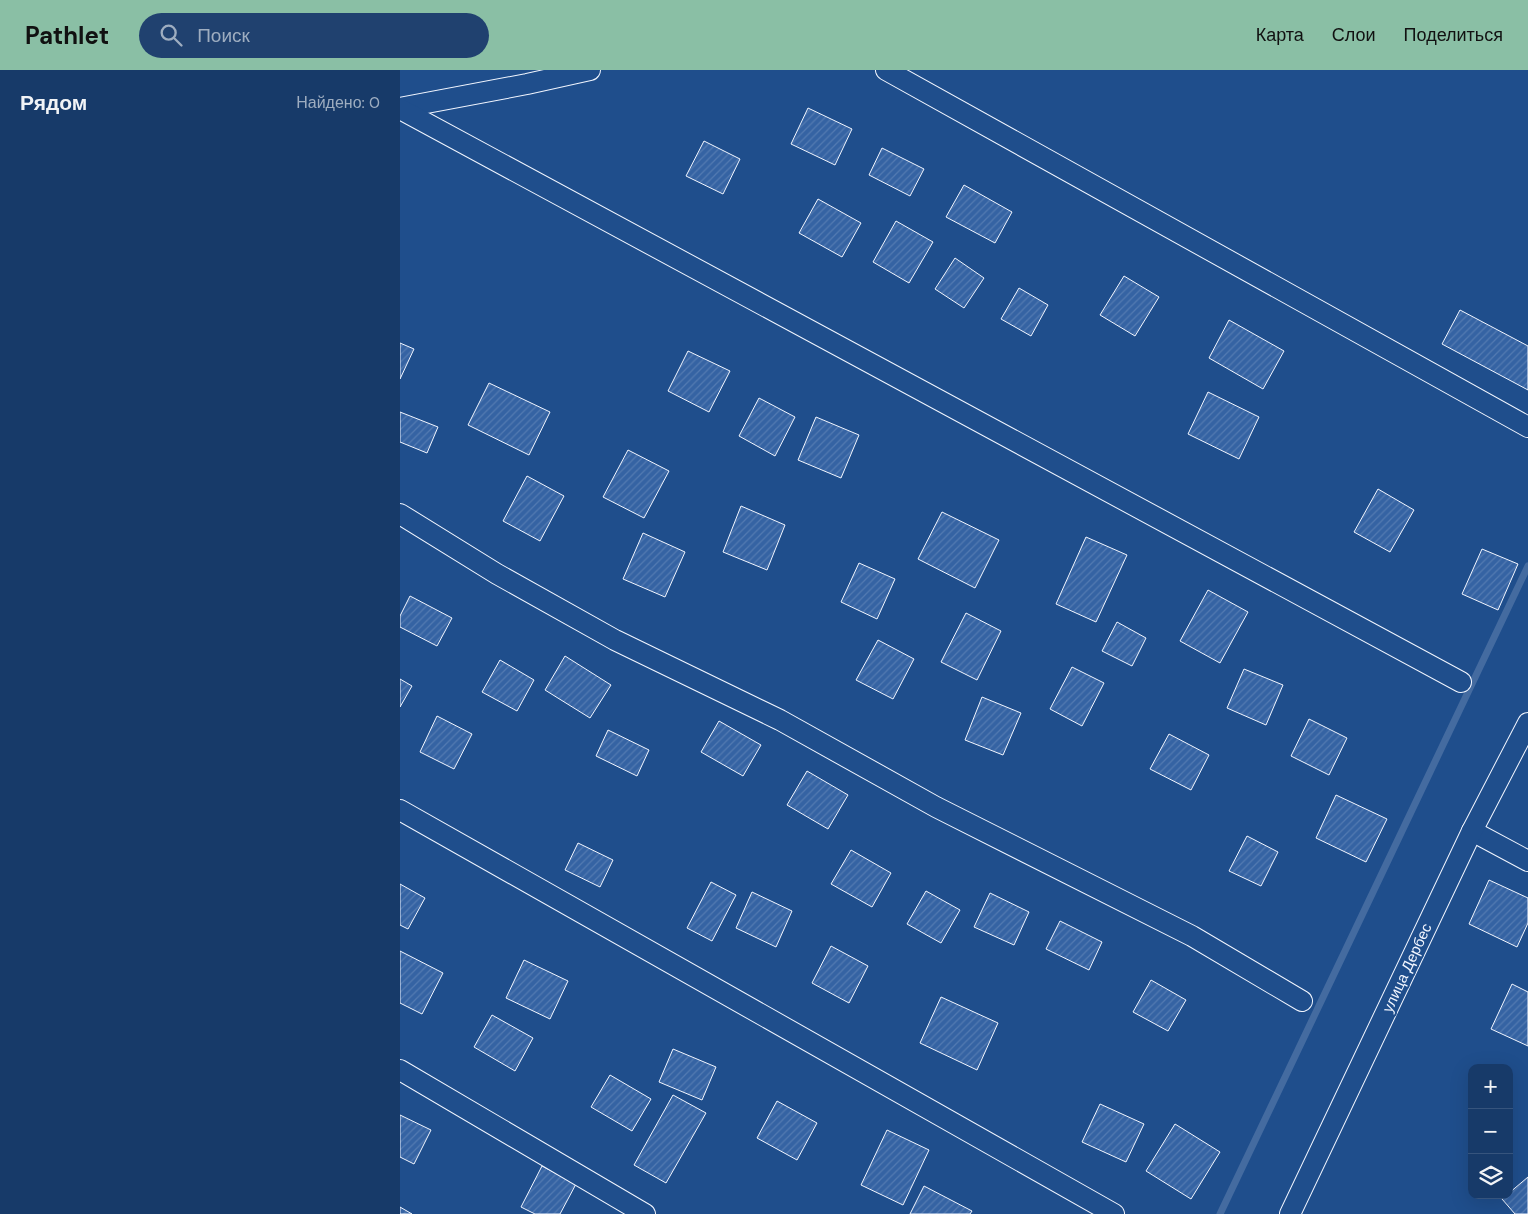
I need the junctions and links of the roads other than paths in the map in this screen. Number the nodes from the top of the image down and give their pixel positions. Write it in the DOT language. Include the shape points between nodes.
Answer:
graph roads {
  1 [pos="590,70"];
  2 [pos="886,70"];
  3 [pos="400,108"];
  4 [pos="1528,427"];
  5 [pos="400,514"];
  6 [pos="1461,682"];
  7 [pos="1528,723"];
  8 [pos="400,810"];
  9 [pos="1472,831"];
  10 [pos="1528,861"];
  11 [pos="1302,1001"];
  12 [pos="400,1070"];
  13 [pos="645,1214"];
  14 [pos="1114,1214"];
  15 [pos="1290,1214"];
  1 -- 3 [label="street"];
  2 -- 4 [label="street"];
  3 -- 6 [label="street"];
  5 -- 11 [label="street" via="497,574 615,640 780,720 936,807 1192,936"];
  7 -- 9 [label="street, улица Дербес"];
  8 -- 14 [label="street"];
  9 -- 10 [label="street"];
  9 -- 15 [label="street, улица Дербес"];
  12 -- 13 [label="street"];
}
